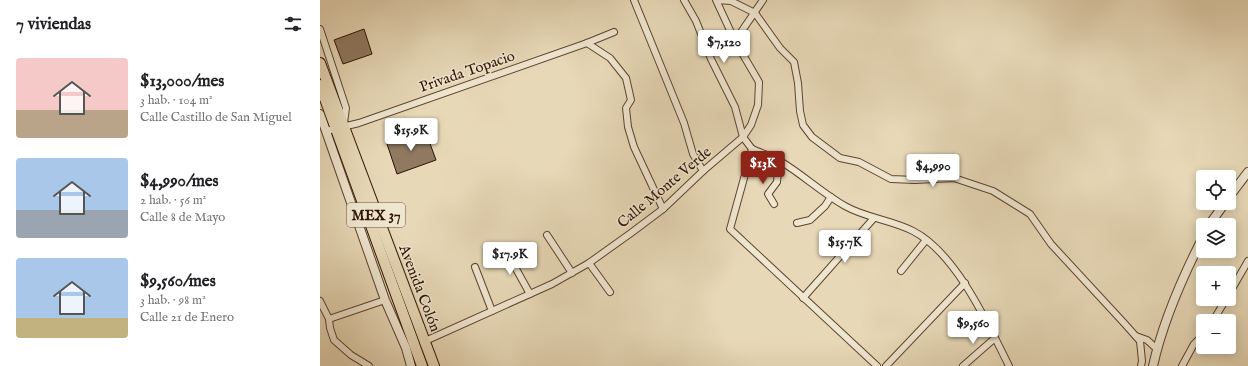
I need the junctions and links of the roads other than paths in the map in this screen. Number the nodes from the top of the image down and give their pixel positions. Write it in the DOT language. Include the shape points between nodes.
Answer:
graph roads {
  1 [pos="634,0"];
  2 [pos="684,0"];
  3 [pos="763,0"];
  4 [pos="755,13"];
  5 [pos="320,29"];
  6 [pos="614,32"];
  7 [pos="735,41"];
  8 [pos="587,43"];
  9 [pos="320,63"];
  10 [pos="320,85"];
  11 [pos="320,114"];
  12 [pos="340,128"];
  13 [pos="326,131"];
  14 [pos="743,137"];
  15 [pos="752,149"];
  16 [pos="779,161"];
  17 [pos="703,172"];
  18 [pos="1248,172"];
  19 [pos="1236,188"];
  20 [pos="831,197"];
  21 [pos="774,204"];
  22 [pos="663,209"];
  23 [pos="874,218"];
  24 [pos="797,223"];
  25 [pos="547,235"];
  26 [pos="926,240"];
  27 [pos="505,249"];
  28 [pos="1196,251"];
  29 [pos="1248,261"];
  30 [pos="589,263"];
  31 [pos="475,267"];
  32 [pos="901,271"];
  33 [pos="572,273"];
  34 [pos="1236,282"];
  35 [pos="965,283"];
  36 [pos="610,292"];
  37 [pos="530,294"];
  38 [pos="803,298"];
  39 [pos="385,300"];
  40 [pos="320,301"];
  41 [pos="492,311"];
  42 [pos="329,319"];
  43 [pos="1135,335"];
  44 [pos="995,338"];
  45 [pos="425,342"];
  46 [pos="1196,342"];
  47 [pos="410,347"];
  48 [pos="1157,348"];
  49 [pos="369,366"];
  50 [pos="411,366"];
  51 [pos="422,366"];
  52 [pos="434,366"];
  53 [pos="877,366"];
  54 [pos="886,366"];
  55 [pos="963,366"];
  56 [pos="1009,366"];
  57 [pos="1141,366"];
  58 [pos="1154,366"];
  59 [pos="1182,366"];
  1 -- 17 [label="street" via="684,123 693,154"];
  2 -- 14 [label="street" via="735,107"];
  3 -- 4 [label="street"];
  4 -- 7 [label="street"];
  4 -- 7 [label="street, Calle Monte Verde" via="731,1 716,0"];
  4 -- 43 [label="street" via="780,48 794,62 803,125 812,137 840,158 858,162 891,179 954,178 993,191 1030,214 1051,244"];
  5 -- 12 [label="street" via="346,108"];
  6 -- 8 [label="street, Privada Topacio"];
  7 -- 14 [label="street, Calle Monte Verde" via="759,82 758,105 751,125"];
  8 -- 12 [label="street, Privada Topacio"];
  8 -- 22 [label="street" via="610,58 626,78 631,100 626,108 628,127 634,147"];
  9 -- 12 [label="main road, Avenida Colón / MEX 37"];
  10 -- 12 [label="main road, Avenida Colón / MEX 37"];
  11 -- 13 [label="street"];
  12 -- 13 [label="street, Privada Topacio"];
  12 -- 45 [label="main road, Avenida Colón / MEX 37"];
  12 -- 47 [label="main road, Avenida Colón / MEX 37"];
  13 -- 39 [label="street"];
  14 -- 15 [label="street"];
  14 -- 17 [label="street, Calle Monte Verde"];
  15 -- 16 [label="street"];
  15 -- 38 [label="street" via="730,229"];
  16 -- 20 [label="street"];
  16 -- 21 [label="street" via="777,182 768,194"];
  17 -- 22 [label="street, Calle Monte Verde"];
  18 -- 19 [label="street"];
  20 -- 23 [label="street" via="846,207"];
  20 -- 24 [label="street" via="810,220"];
  22 -- 30 [label="street, Calle Monte Verde"];
  23 -- 26 [label="street" via="900,225"];
  23 -- 38 [label="street"];
  25 -- 33 [label="street"];
  26 -- 32 [label="street"];
  26 -- 35 [label="street" via="947,260"];
  27 -- 37 [label="street"];
  28 -- 48 [label="street"];
  29 -- 34 [label="street"];
  30 -- 33 [label="street, Calle Monte Verde"];
  30 -- 36 [label="street"];
  31 -- 41 [label="street"];
  33 -- 37 [label="street, Calle Monte Verde"];
  35 -- 44 [label="street"];
  35 -- 54 [label="street"];
  37 -- 41 [label="street, Calle Monte Verde"];
  38 -- 53 [label="street"];
  39 -- 42 [label="street"];
  39 -- 47 [label="street"];
  40 -- 42 [label="street"];
  41 -- 45 [label="street, Calle Monte Verde"];
  42 -- 49 [label="street" via="334,340"];
  43 -- 48 [label="street"];
  43 -- 57 [label="street" via="1140,341"];
  44 -- 55 [label="street"];
  44 -- 56 [label="street"];
  45 -- 47 [label="street, Calle Monte Verde"];
  45 -- 52 [label="main road, Avenida Colón / MEX 37"];
  46 -- 59 [label="street"];
  47 -- 50 [label="street"];
  47 -- 51 [label="main road, Avenida Colón / MEX 37"];
  48 -- 58 [label="street"];
}
